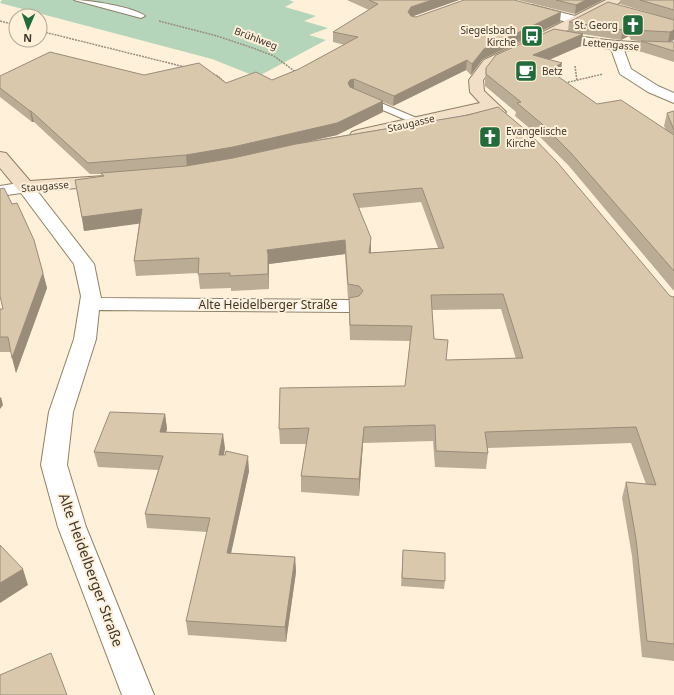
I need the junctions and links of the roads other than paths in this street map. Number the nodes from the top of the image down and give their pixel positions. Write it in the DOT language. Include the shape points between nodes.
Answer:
graph roads {
  1 [pos="78,0"];
  2 [pos="613,5"];
  3 [pos="521,6"];
  4 [pos="141,16"];
  5 [pos="575,20"];
  6 [pos="550,34"];
  7 [pos="616,45"];
  8 [pos="673,46"];
  9 [pos="360,97"];
  10 [pos="674,99"];
  11 [pos="490,105"];
  12 [pos="416,121"];
  13 [pos="511,123"];
  14 [pos="342,139"];
  15 [pos="0,157"];
  16 [pos="118,179"];
  17 [pos="25,187"];
  18 [pos="0,191"];
  19 [pos="90,304"];
  20 [pos="351,306"];
  21 [pos="138,695"];
  1 -- 4 [label="lane"];
  2 -- 5 [label="main road"];
  3 -- 5 [label="street"];
  5 -- 6 [label="main road"];
  6 -- 7 [label="street, Lettengasse" via="571,40"];
  6 -- 11 [label="main road" via="489,63 476,80 477,92"];
  7 -- 8 [label="street, Lettengasse"];
  7 -- 10 [label="street" via="625,71"];
  9 -- 12 [label="lane"];
  11 -- 12 [label="main road, Staugasse"];
  11 -- 13 [label="main road"];
  12 -- 14 [label="main road, Staugasse"];
  15 -- 17 [label="main road"];
  16 -- 17 [label="main road, Staugasse"];
  17 -- 18 [label="street, Staugasse"];
  17 -- 19 [label="street, Alte Heidelberger Straße" via="84,264 91,296"];
  19 -- 20 [label="street, Alte Heidelberger Straße"];
  19 -- 21 [label="street, Alte Heidelberger Straße" via="85,339 61,412 54,465 72,527"];
}
